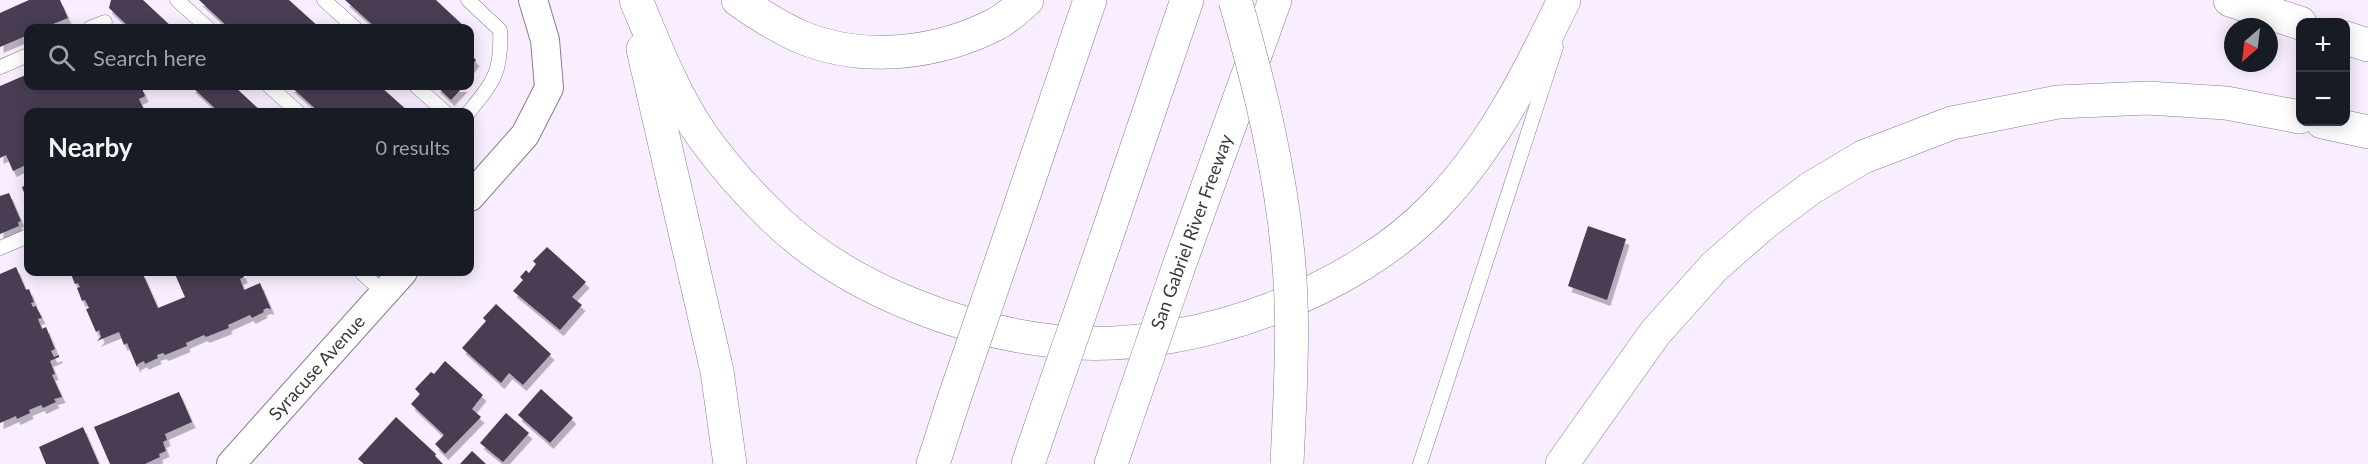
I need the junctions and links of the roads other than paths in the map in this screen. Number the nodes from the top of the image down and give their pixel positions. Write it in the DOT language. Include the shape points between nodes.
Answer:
graph roads {
  1 [pos="177,0"];
  2 [pos="324,0"];
  3 [pos="468,0"];
  4 [pos="533,0"];
  5 [pos="632,0"];
  6 [pos="636,0"];
  7 [pos="738,0"];
  8 [pos="1027,0"];
  9 [pos="1090,0"];
  10 [pos="1187,0"];
  11 [pos="1235,0"];
  12 [pos="1275,0"];
  13 [pos="1564,0"];
  14 [pos="1572,0"];
  15 [pos="2230,0"];
  16 [pos="2296,21"];
  17 [pos="105,22"];
  18 [pos="100,24"];
  19 [pos="204,24"];
  20 [pos="351,24"];
  21 [pos="2350,39"];
  22 [pos="2368,45"];
  23 [pos="24,57"];
  24 [pos="0,67"];
  25 [pos="273,90"];
  26 [pos="421,90"];
  27 [pos="294,108"];
  28 [pos="441,108"];
  29 [pos="472,108"];
  30 [pos="2296,116"];
  31 [pos="2340,126"];
  32 [pos="2368,132"];
  33 [pos="474,192"];
  34 [pos="24,238"];
  35 [pos="0,248"];
  36 [pos="365,276"];
  37 [pos="399,276"];
  38 [pos="384,293"];
  39 [pos="1115,452"];
  40 [pos="231,464"];
  41 [pos="730,464"];
  42 [pos="933,464"];
  43 [pos="1028,464"];
  44 [pos="1287,464"];
  45 [pos="1420,464"];
  46 [pos="1562,464"];
  1 -- 19 [label="lane"];
  2 -- 20 [label="lane"];
  3 -- 29 [label="lane" via="500,30 501,57 493,82"];
  4 -- 33 [label="street" via="545,40 549,88 525,135"];
  5 -- 41 [label="highway" via="717,371"];
  6 -- 13 [label="highway" via="666,70 699,132 734,177 811,249 907,304 1014,335 1078,343 1179,336 1236,321 1306,295 1395,242 1436,206 1494,133"];
  7 -- 8 [label="highway" via="766,20 802,37 836,47 877,52 915,51 962,40 1000,22"];
  9 -- 42 [label="highway, bridge"];
  10 -- 43 [label="highway, bridge"];
  11 -- 44 [label="highway, bridge" via="1265,116 1288,254 1291,315"];
  12 -- 39 [label="highway, San Gabriel River Freeway, bridge"];
  14 -- 45 [label="lane"];
  15 -- 16 [label="highway"];
  17 -- 18 [label="lane"];
  21 -- 22 [label="highway"];
  23 -- 24 [label="lane"];
  25 -- 27 [label="lane"];
  26 -- 28 [label="lane"];
  30 -- 46 [label="highway" via="2226,103 2148,98 2058,102 1952,123 1863,157 1811,188 1714,267 1655,333"];
  31 -- 32 [label="highway"];
  34 -- 35 [label="lane"];
  36 -- 38 [label="lane"];
  37 -- 38 [label="street, Syracuse Avenue"];
  38 -- 40 [label="street, Syracuse Avenue"];
}
